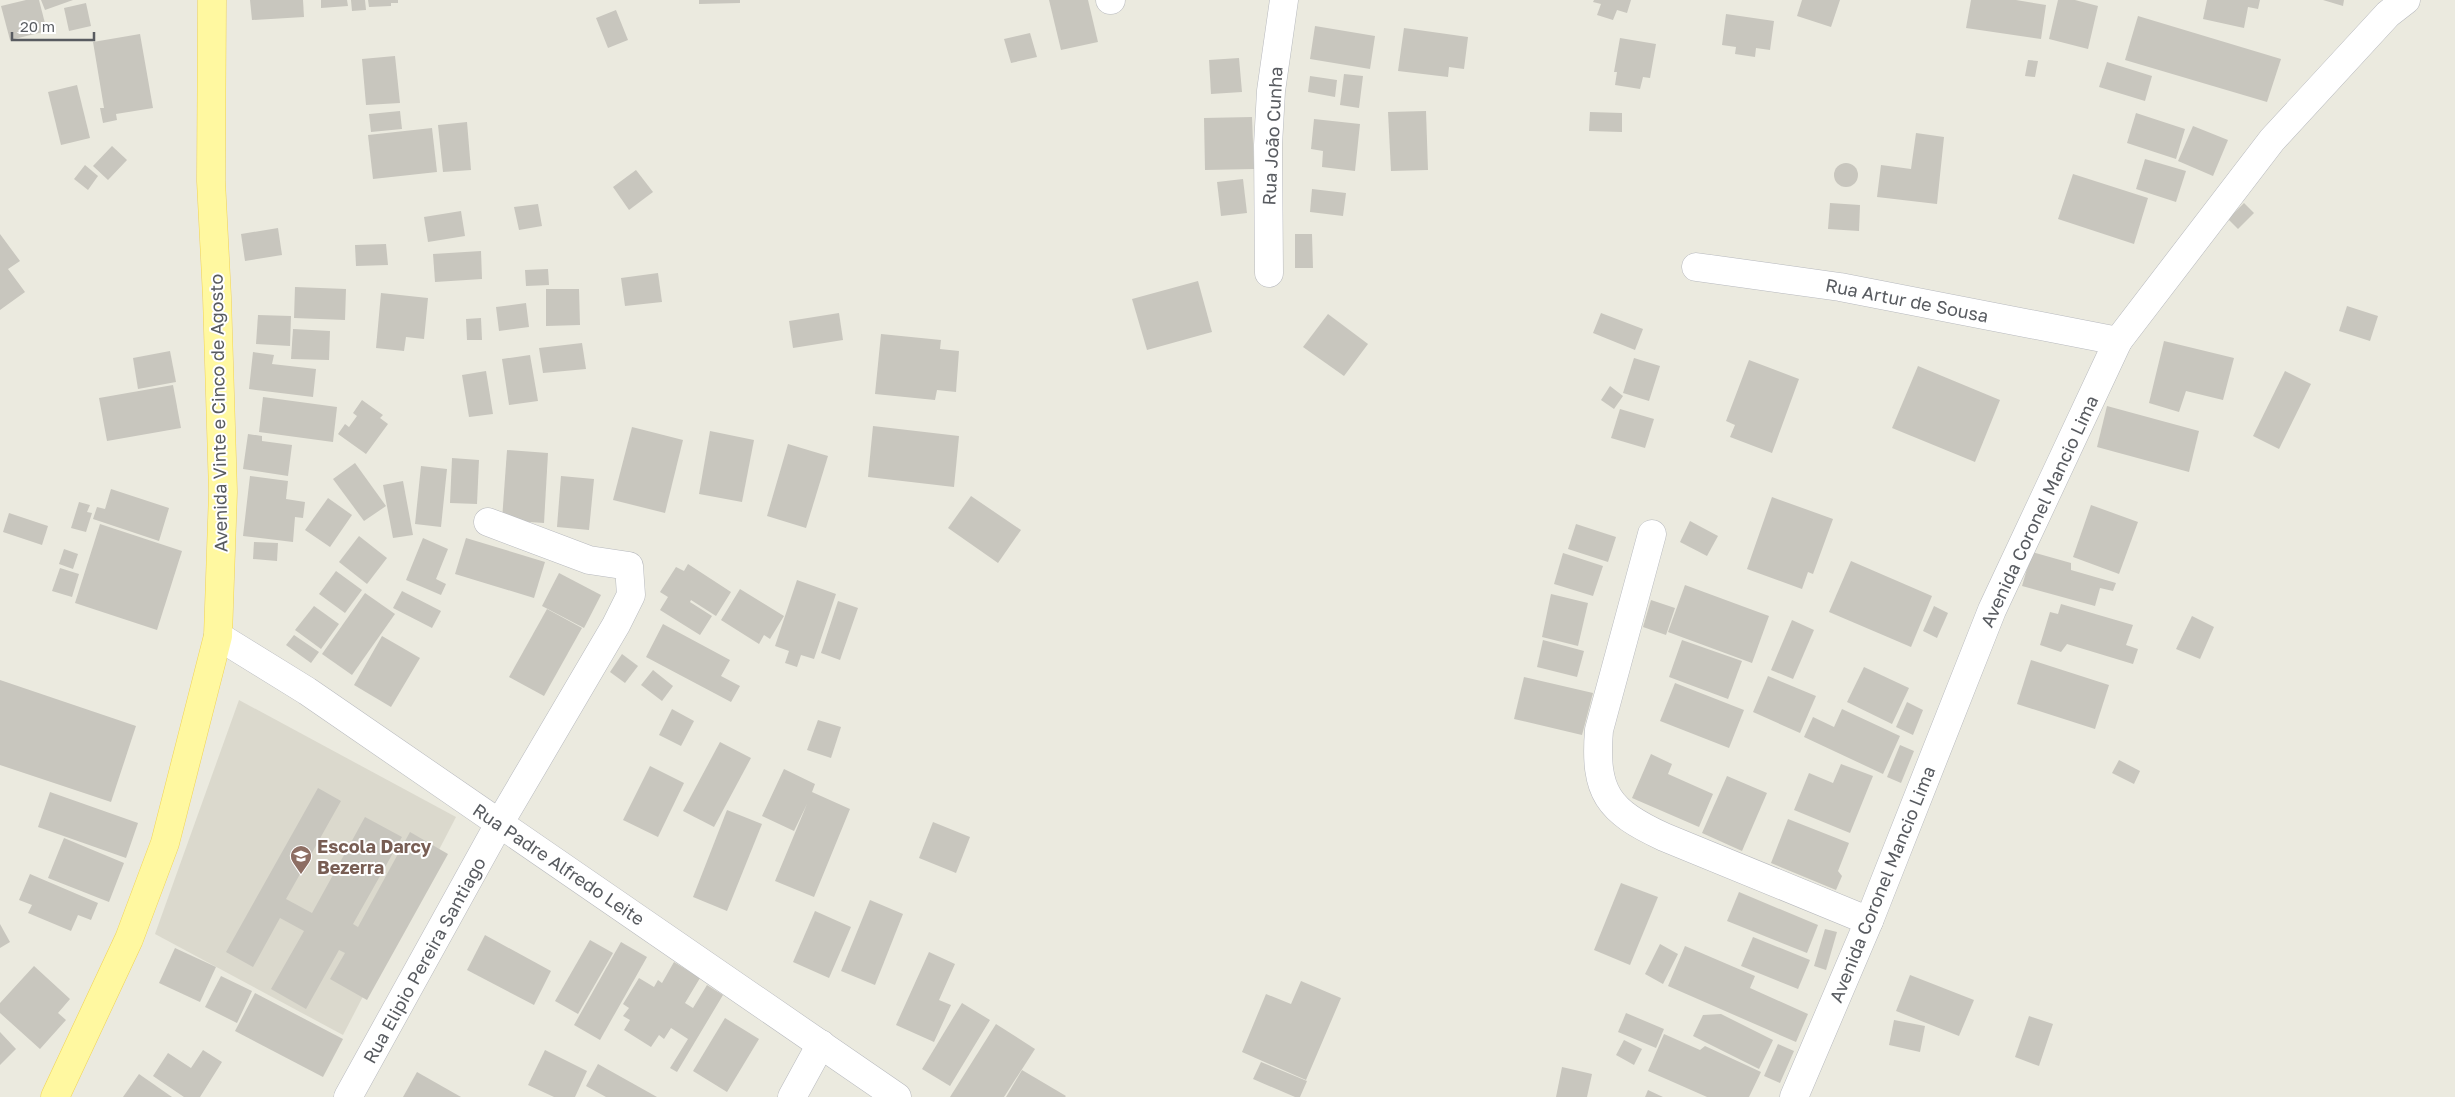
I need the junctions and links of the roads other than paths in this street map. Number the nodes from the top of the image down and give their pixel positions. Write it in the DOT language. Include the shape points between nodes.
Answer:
graph roads {
  1 [pos="212,0"];
  2 [pos="1284,0"];
  3 [pos="2395,5"];
  4 [pos="1696,267"];
  5 [pos="1269,273"];
  6 [pos="2118,341"];
  7 [pos="488,522"];
  8 [pos="1652,534"];
  9 [pos="218,636"];
  10 [pos="499,824"];
  11 [pos="1869,921"];
  12 [pos="821,1044"];
  13 [pos="55,1097"];
  14 [pos="348,1097"];
  15 [pos="792,1097"];
  16 [pos="897,1097"];
  17 [pos="1794,1097"];
  1 -- 9 [label="main road, Avenida Vinte e Cinco de Agosto" via="211,181 223,492"];
  2 -- 5 [label="street, Rua João Cunha" via="1271,100"];
  3 -- 6 [label="street, Avenida Coronel Mancio Lima" via="2272,140"];
  4 -- 6 [label="street, Rua Artur de Sousa" via="1840,287"];
  6 -- 11 [label="street, Avenida Coronel Mancio Lima" via="1992,610"];
  7 -- 10 [label="street, Rua Elipio Pereira Santiago" via="589,560 628,566 631,595"];
  8 -- 11 [label="street" via="1599,730 1597,756 1605,790 1613,805 1634,823"];
  9 -- 10 [label="street, Rua Padre Alfredo Leite" via="307,691"];
  9 -- 13 [label="main road, Avenida Vinte e Cinco de Agosto" via="165,843 129,939"];
  10 -- 12 [label="street, Rua Padre Alfredo Leite"];
  10 -- 14 [label="street, Rua Elipio Pereira Santiago"];
  11 -- 17 [label="street, Avenida Coronel Mancio Lima"];
  12 -- 15 [label="street"];
  12 -- 16 [label="street, Rua Padre Alfredo Leite"];
}
